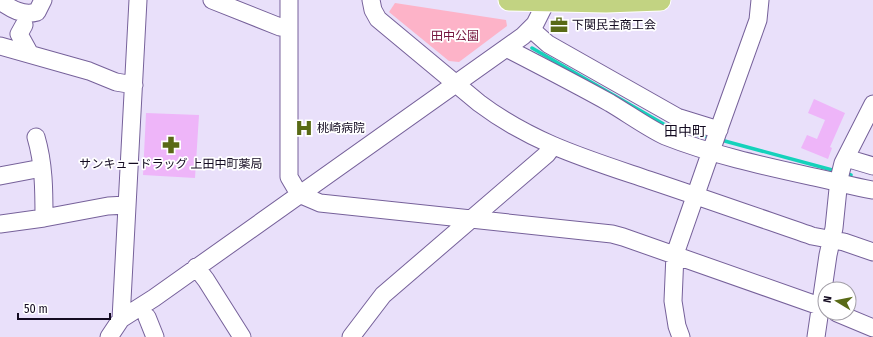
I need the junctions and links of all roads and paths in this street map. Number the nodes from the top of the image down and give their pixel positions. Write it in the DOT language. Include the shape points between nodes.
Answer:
graph roads {
  1 [pos="43,0"];
  2 [pos="138,0"];
  3 [pos="212,0"];
  4 [pos="289,0"];
  5 [pos="371,0"];
  6 [pos="509,0"];
  7 [pos="660,0"];
  8 [pos="760,0"];
  9 [pos="0,1"];
  10 [pos="546,1"];
  11 [pos="24,25"];
  12 [pos="289,29"];
  13 [pos="531,29"];
  14 [pos="0,46"];
  15 [pos="506,48"];
  16 [pos="30,54"];
  17 [pos="457,84"];
  18 [pos="134,85"];
  19 [pos="873,104"];
  20 [pos="36,137"];
  21 [pos="715,140"];
  22 [pos="553,146"];
  23 [pos="873,166"];
  24 [pos="42,168"];
  25 [pos="842,171"];
  26 [pos="0,176"];
  27 [pos="873,190"];
  28 [pos="299,194"];
  29 [pos="696,196"];
  30 [pos="127,205"];
  31 [pos="44,218"];
  32 [pos="472,220"];
  33 [pos="0,224"];
  34 [pos="831,239"];
  35 [pos="873,252"];
  36 [pos="675,254"];
  37 [pos="196,267"];
  38 [pos="826,281"];
  39 [pos="817,305"];
  40 [pos="147,317"];
  41 [pos="121,319"];
  42 [pos="820,321"];
  43 [pos="856,321"];
  44 [pos="873,328"];
  45 [pos="109,337"];
  46 [pos="155,337"];
  47 [pos="242,337"];
  48 [pos="351,337"];
  49 [pos="681,337"];
  50 [pos="816,337"];
  1 -- 9 [label="street" via="36,12 32,13 22,13"];
  2 -- 18 [label="street"];
  3 -- 12 [label="street"];
  4 -- 12 [label="street"];
  5 -- 17 [label="street" via="378,19"];
  6 -- 10 [label="main road"];
  7 -- 10 [label="main road"];
  8 -- 21 [label="street" via="758,20"];
  10 -- 13 [label="street"];
  11 -- 16 [label="street" via="19,34"];
  12 -- 28 [label="street" via="289,177"];
  13 -- 15 [label="street"];
  13 -- 21 [label="street" via="548,44"];
  14 -- 16 [label="street"];
  15 -- 17 [label="street"];
  15 -- 21 [label="street" via="598,96 664,135"];
  16 -- 18 [label="street" via="89,71 116,82"];
  17 -- 22 [label="street" via="494,115 520,131"];
  17 -- 28 [label="street"];
  18 -- 30 [label="street"];
  19 -- 25 [label="street"];
  20 -- 24 [label="street"];
  21 -- 25 [label="street" via="757,164"];
  21 -- 29 [label="street"];
  22 -- 29 [label="street"];
  22 -- 32 [label="street" via="548,154"];
  23 -- 25 [label="street"];
  24 -- 26 [label="street"];
  24 -- 31 [label="street"];
  25 -- 27 [label="street"];
  25 -- 34 [label="street"];
  28 -- 32 [label="street" via="320,203"];
  28 -- 37 [label="street"];
  29 -- 34 [label="street" via="812,236"];
  29 -- 36 [label="street"];
  30 -- 31 [label="street"];
  30 -- 41 [label="street"];
  31 -- 33 [label="street"];
  32 -- 36 [label="street" via="612,234"];
  32 -- 48 [label="street" via="383,295"];
  34 -- 35 [label="street"];
  34 -- 38 [label="street"];
  36 -- 39 [label="street"];
  36 -- 49 [label="street" via="674,301 676,326"];
  37 -- 41 [label="street"];
  37 -- 47 [label="street"];
  40 -- 46 [label="street"];
  41 -- 45 [label="street"];
  42 -- 50 [label="street"];
  43 -- 44 [label="street"];
}
